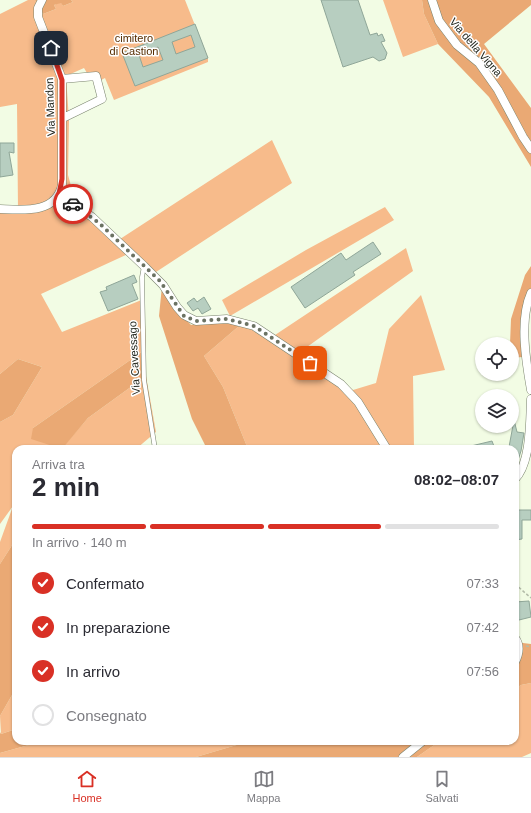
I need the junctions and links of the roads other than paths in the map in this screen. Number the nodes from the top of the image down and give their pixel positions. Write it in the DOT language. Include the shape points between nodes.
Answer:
graph roads {
  1 [pos="42,0"];
  2 [pos="432,0"];
  3 [pos="62,80"];
  4 [pos="63,118"];
  5 [pos="531,149"];
  6 [pos="59,194"];
  7 [pos="0,209"];
  8 [pos="144,266"];
  9 [pos="531,293"];
  10 [pos="531,390"];
  11 [pos="531,399"];
  12 [pos="530,418"];
  13 [pos="154,445"];
  14 [pos="385,445"];
  15 [pos="529,448"];
  16 [pos="519,473"];
  17 [pos="418,745"];
  18 [pos="403,757"];
  1 -- 3 [label="street, Via Mandon" via="38,8 38,17"];
  2 -- 5 [label="street, Via della Vigna" via="439,21 457,45 478,63 498,90"];
  3 -- 4 [label="street, Via Mandon"];
  3 -- 4 [label="street" via="96,76 102,99"];
  4 -- 6 [label="street, Via Mandon" via="62,179"];
  6 -- 7 [label="street" via="53,202 40,208"];
  6 -- 8 [label="street" via="92,217"];
  8 -- 13 [label="lane, Via Cavessago" via="144,380"];
  8 -- 14 [label="street" via="164,285 180,312 188,318 200,321 233,320 254,326 341,384 358,402"];
  9 -- 10 [label="street" via="525,318 525,350"];
  11 -- 12 [label="street"];
  12 -- 15 [label="street"];
  15 -- 16 [label="street"];
  17 -- 18 [label="street"];
}
